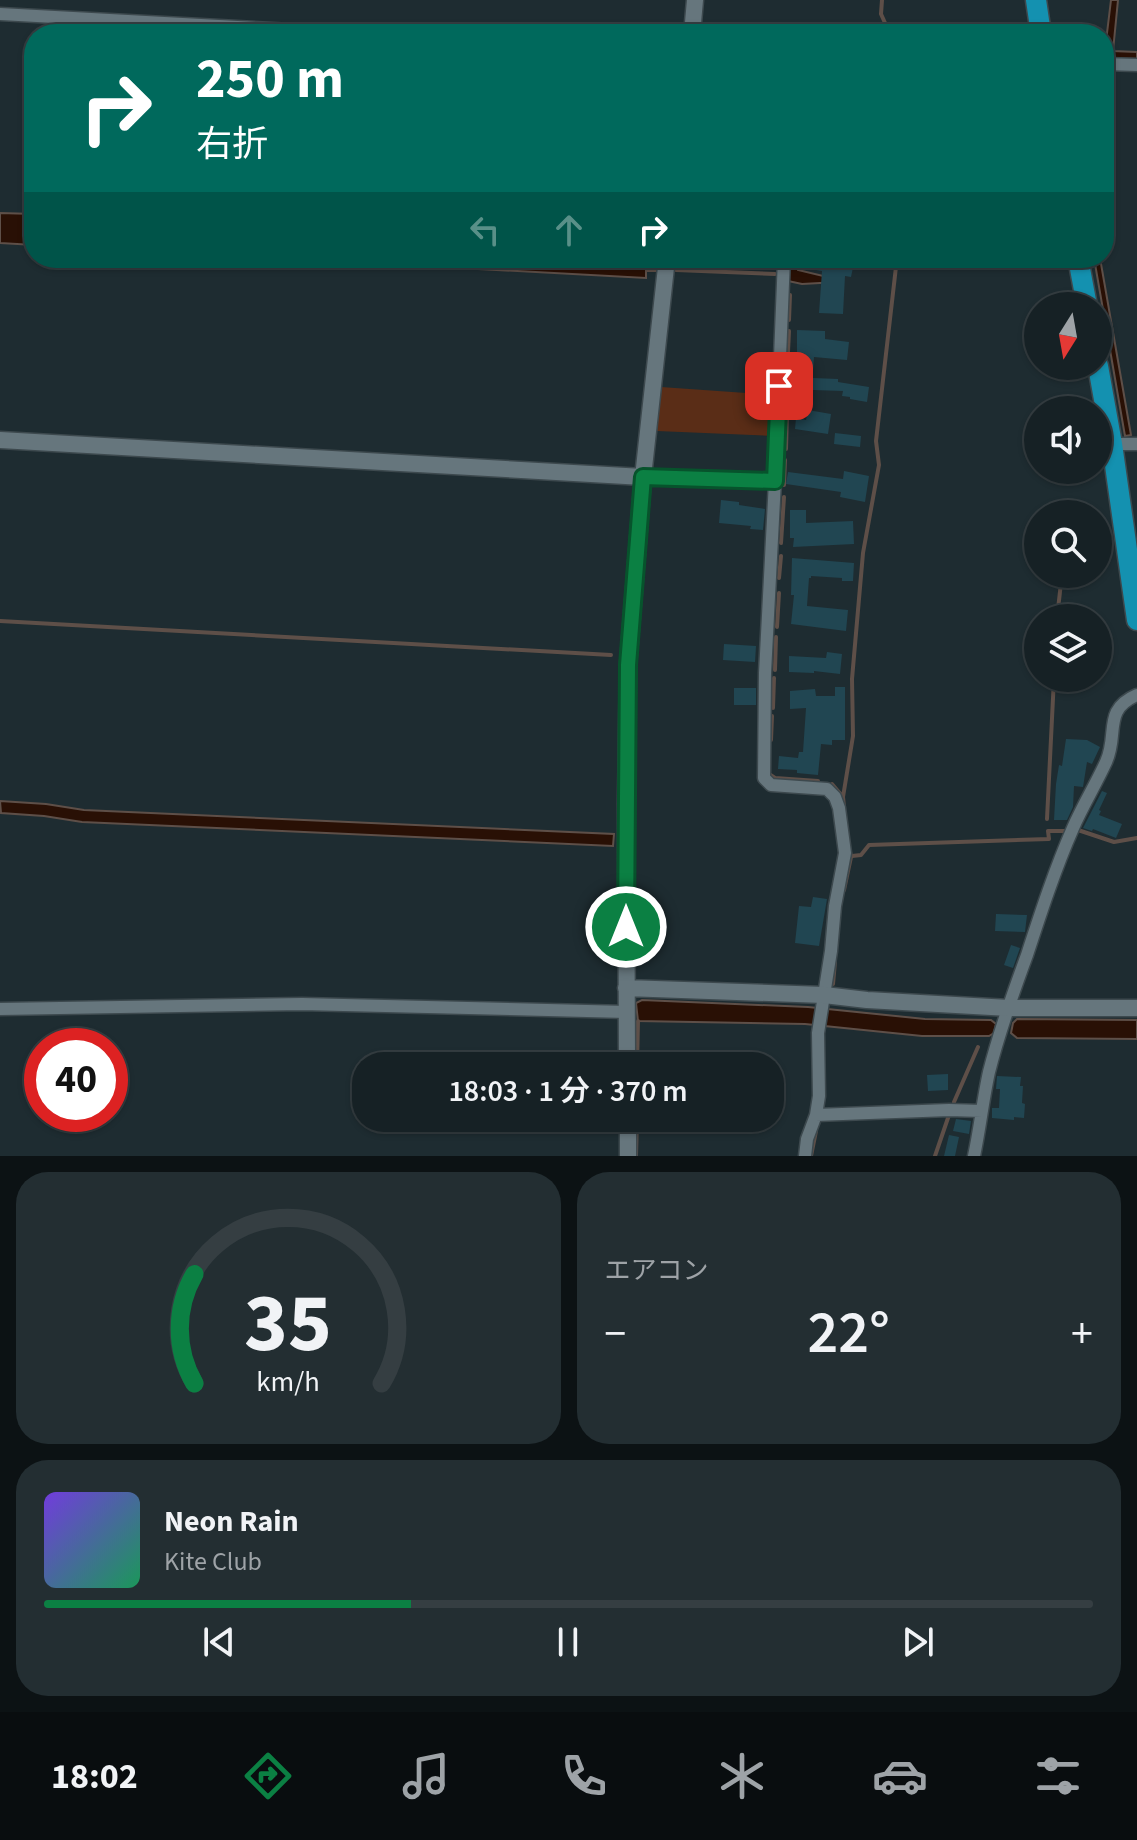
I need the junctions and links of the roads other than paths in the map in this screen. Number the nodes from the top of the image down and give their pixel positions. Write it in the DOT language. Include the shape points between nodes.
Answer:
graph roads {
  1 [pos="695,0"];
  2 [pos="1036,0"];
  3 [pos="0,14"];
  4 [pos="182,24"];
  5 [pos="693,24"];
  6 [pos="1040,24"];
  7 [pos="1114,64"];
  8 [pos="1137,65"];
  9 [pos="666,268"];
  10 [pos="784,268"];
  11 [pos="1080,268"];
  12 [pos="1084,292"];
  13 [pos="0,440"];
  14 [pos="1112,444"];
  15 [pos="1137,444"];
  16 [pos="643,477"];
  17 [pos="775,481"];
  18 [pos="1137,620"];
  19 [pos="1137,695"];
  20 [pos="626,988"];
  21 [pos="823,1000"];
  22 [pos="1009,1008"];
  23 [pos="1137,1008"];
  24 [pos="0,1009"];
  25 [pos="627,1012"];
  26 [pos="627,1052"];
  27 [pos="982,1111"];
  28 [pos="816,1115"];
  29 [pos="628,1132"];
  30 [pos="628,1156"];
  31 [pos="805,1156"];
  32 [pos="974,1156"];
  1 -- 5 [label="street"];
  2 -- 6 [label="highway"];
  3 -- 4 [label="street"];
  7 -- 8 [label="street"];
  9 -- 16 [label="street"];
  10 -- 17 [label="street"];
  11 -- 12 [label="highway"];
  13 -- 16 [label="street"];
  14 -- 15 [label="street"];
  14 -- 18 [label="highway"];
  16 -- 17 [label="street"];
  16 -- 20 [label="street" via="628,665"];
  17 -- 21 [label="street" via="764,778 771,785 827,789 839,808 845,853"];
  19 -- 22 [label="street" via="1118,707 1113,718 1107,759 1073,828"];
  20 -- 21 [label="street"];
  20 -- 25 [label="street"];
  21 -- 22 [label="street"];
  21 -- 28 [label="street"];
  22 -- 23 [label="street"];
  22 -- 27 [label="street"];
  24 -- 25 [label="street" via="302,1004"];
  25 -- 26 [label="street"];
  27 -- 28 [label="street"];
  27 -- 32 [label="street"];
  28 -- 31 [label="street"];
  29 -- 30 [label="street"];
}
